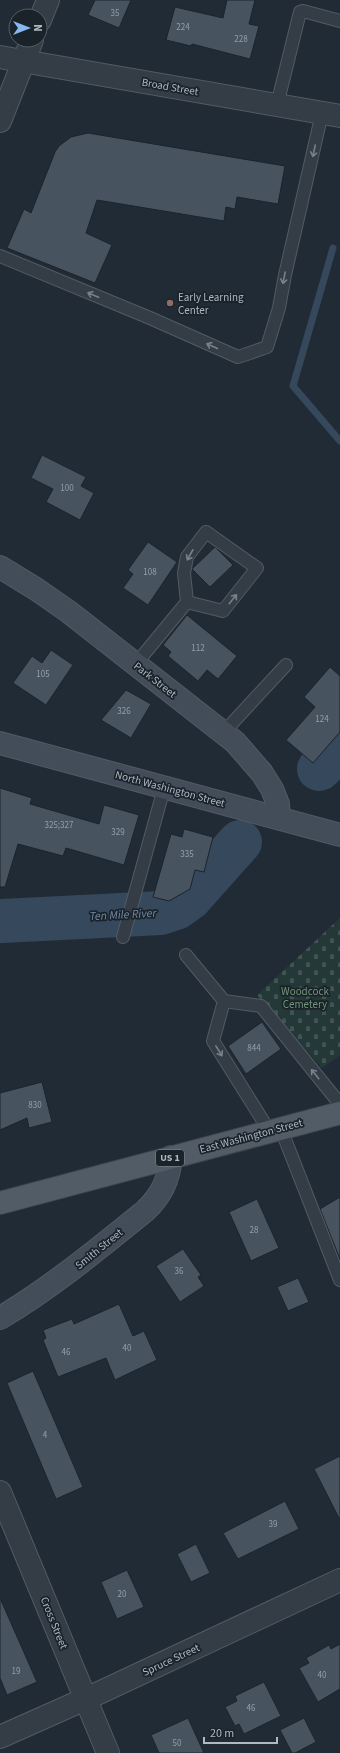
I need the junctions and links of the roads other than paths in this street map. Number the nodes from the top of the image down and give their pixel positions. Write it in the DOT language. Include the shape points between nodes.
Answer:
graph roads {
  1 [pos="340,21"];
  2 [pos="29,48"];
  3 [pos="0,57"];
  4 [pos="24,61"];
  5 [pos="277,105"];
  6 [pos="331,115"];
  7 [pos="0,121"];
  8 [pos="0,256"];
  9 [pos="0,567"];
  10 [pos="187,602"];
  11 [pos="135,665"];
  12 [pos="286,666"];
  13 [pos="223,733"];
  14 [pos="0,743"];
  15 [pos="164,788"];
  16 [pos="279,818"];
  17 [pos="340,835"];
  18 [pos="123,937"];
  19 [pos="186,955"];
  20 [pos="224,1001"];
  21 [pos="340,1104"];
  22 [pos="340,1113"];
  23 [pos="275,1130"];
  24 [pos="170,1157"];
  25 [pos="0,1203"];
  26 [pos="340,1280"];
  27 [pos="0,1318"];
  28 [pos="0,1492"];
  29 [pos="340,1580"];
  30 [pos="85,1699"];
  31 [pos="0,1737"];
  32 [pos="108,1753"];
  1 -- 5 [label="lane" via="300,12"];
  2 -- 4 [label="street"];
  3 -- 4 [label="street, Broad Street"];
  4 -- 5 [label="street, Broad Street"];
  4 -- 7 [label="street"];
  5 -- 6 [label="street, Broad Street"];
  6 -- 8 [label="lane, one-way" via="267,347 238,357"];
  9 -- 11 [label="street, Park Street" via="68,612"];
  10 -- 10 [label="lane, one-way" via="223,611 257,568 206,532 187,557 184,573"];
  10 -- 11 [label="lane"];
  11 -- 13 [label="street, Park Street"];
  12 -- 13 [label="lane"];
  13 -- 16 [label="street, Park Street" via="262,773 278,804"];
  14 -- 15 [label="street, North Washington Street"];
  15 -- 16 [label="street, North Washington Street"];
  15 -- 18 [label="lane"];
  16 -- 17 [label="street, North Washington Street"];
  19 -- 20 [label="lane"];
  21 -- 20 [label="lane, one-way" via="261,1006"];
  20 -- 23 [label="lane, one-way" via="213,1041"];
  22 -- 23 [label="main road, East Washington Street / US 1"];
  23 -- 24 [label="main road, East Washington Street / US 1"];
  23 -- 26 [label="lane"];
  24 -- 25 [label="main road, East Washington Street / US 1"];
  24 -- 27 [label="street, Smith Street" via="170,1170 165,1185 157,1199 145,1211 63,1277"];
  28 -- 30 [label="street, Cross Street"];
  29 -- 30 [label="street, Spruce Street"];
  30 -- 31 [label="street, Spruce Street"];
  30 -- 32 [label="street, Cross Street"];
}
